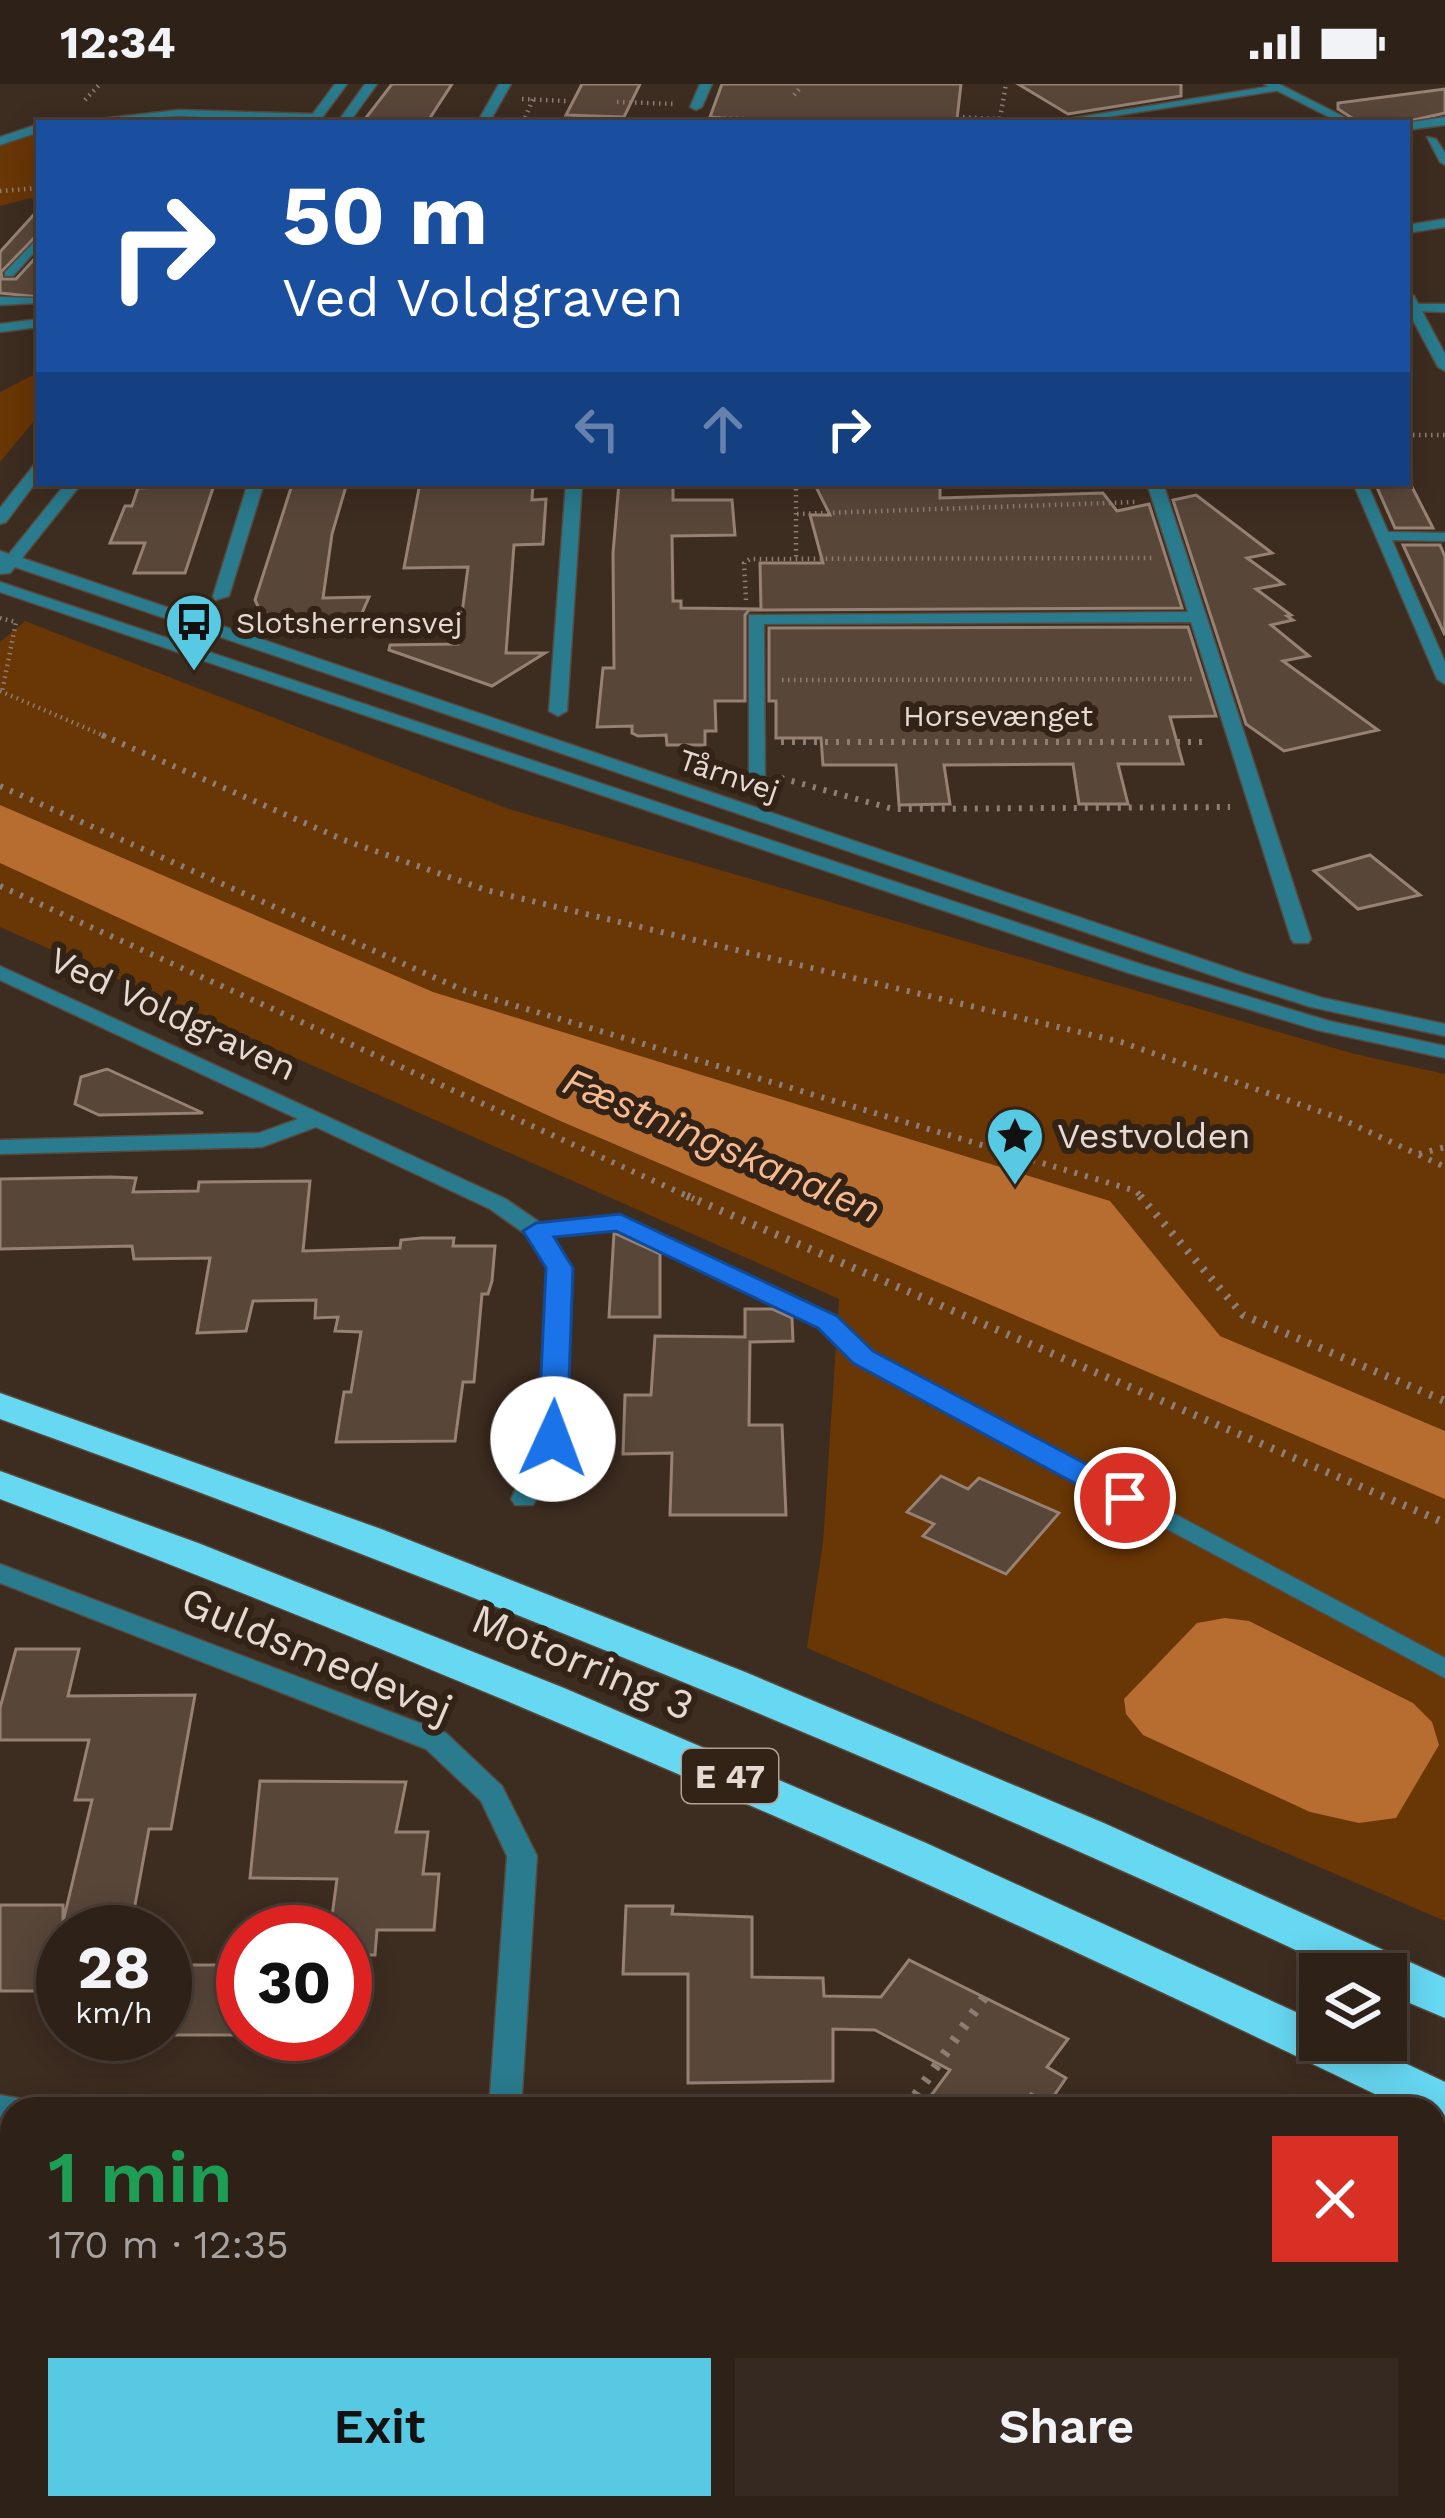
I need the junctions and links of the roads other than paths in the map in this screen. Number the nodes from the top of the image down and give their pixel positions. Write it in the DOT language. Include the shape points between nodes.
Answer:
graph roads {
  1 [pos="341,84"];
  2 [pos="371,84"];
  3 [pos="505,84"];
  4 [pos="706,84"];
  5 [pos="1274,86"];
  6 [pos="699,110"];
  7 [pos="100,120"];
  8 [pos="314,120"];
  9 [pos="345,120"];
  10 [pos="485,120"];
  11 [pos="1066,120"];
  12 [pos="1344,120"];
  13 [pos="1445,121"];
  14 [pos="0,126"];
  15 [pos="36,127"];
  16 [pos="1410,127"];
  17 [pos="36,128"];
  18 [pos="1431,140"];
  19 [pos="0,141"];
  20 [pos="1445,162"];
  21 [pos="1445,223"];
  22 [pos="1410,229"];
  23 [pos="36,243"];
  24 [pos="9,274"];
  25 [pos="0,301"];
  26 [pos="34,302"];
  27 [pos="1410,302"];
  28 [pos="1445,308"];
  29 [pos="36,323"];
  30 [pos="0,328"];
  31 [pos="1444,362"];
  32 [pos="36,472"];
  33 [pos="71,486"];
  34 [pos="255,486"];
  35 [pos="574,486"];
  36 [pos="1361,486"];
  37 [pos="1158,492"];
  38 [pos="0,519"];
  39 [pos="1383,536"];
  40 [pos="1445,536"];
  41 [pos="4,564"];
  42 [pos="0,587"];
  43 [pos="220,596"];
  44 [pos="1196,617"];
  45 [pos="1445,679"];
  46 [pos="558,711"];
  47 [pos="756,775"];
  48 [pos="1301,938"];
  49 [pos="0,972"];
  50 [pos="1445,1030"];
  51 [pos="1445,1052"];
  52 [pos="315,1120"];
  53 [pos="0,1147"];
  54 [pos="536,1231"];
  55 [pos="0,1406"];
  56 [pos="0,1484"];
  57 [pos="524,1499"];
  58 [pos="0,1573"];
  59 [pos="1445,1669"];
  60 [pos="1445,1999"];
  61 [pos="506,2097"];
  62 [pos="1429,2097"];
  1 -- 8 [label="street"];
  2 -- 9 [label="street"];
  3 -- 10 [label="street"];
  4 -- 6 [label="street"];
  5 -- 11 [label="lane"];
  5 -- 12 [label="street"];
  7 -- 8 [label="street" via="179,112"];
  13 -- 16 [label="street"];
  14 -- 15 [label="street"];
  17 -- 19 [label="street"];
  18 -- 20 [label="lane"];
  21 -- 22 [label="street"];
  23 -- 24 [label="lane"];
  25 -- 26 [label="lane"];
  27 -- 28 [label="lane"];
  27 -- 31 [label="street"];
  29 -- 30 [label="street"];
  32 -- 38 [label="street"];
  33 -- 41 [label="street"];
  34 -- 43 [label="street"];
  35 -- 46 [label="street"];
  36 -- 39 [label="lane"];
  37 -- 44 [label="street"];
  39 -- 40 [label="lane"];
  39 -- 45 [label="lane"];
  41 -- 50 [label="street, Tårnvej" via="1318,1004"];
  42 -- 51 [label="street, Tårnvej" via="1133,968 1324,1026"];
  44 -- 47 [label="street" via="754,619"];
  44 -- 48 [label="street"];
  49 -- 52 [label="street, Ved Voldgraven"];
  52 -- 53 [label="street, Ved Voldgraven" via="262,1140"];
  52 -- 54 [label="street, Ved Voldgraven" via="498,1204"];
  54 -- 57 [label="street" via="560,1268 553,1439"];
  54 -- 59 [label="lane" via="620,1222 827,1322 863,1357"];
  55 -- 60 [label="highway, Motorring 3 / E 47" via="261,1497 702,1672"];
  56 -- 62 [label="highway, Motorring 3 / E 47" via="204,1558 644,1738"];
  58 -- 61 [label="street, Guldsmedevej" via="436,1742 492,1794 522,1856"];
}
